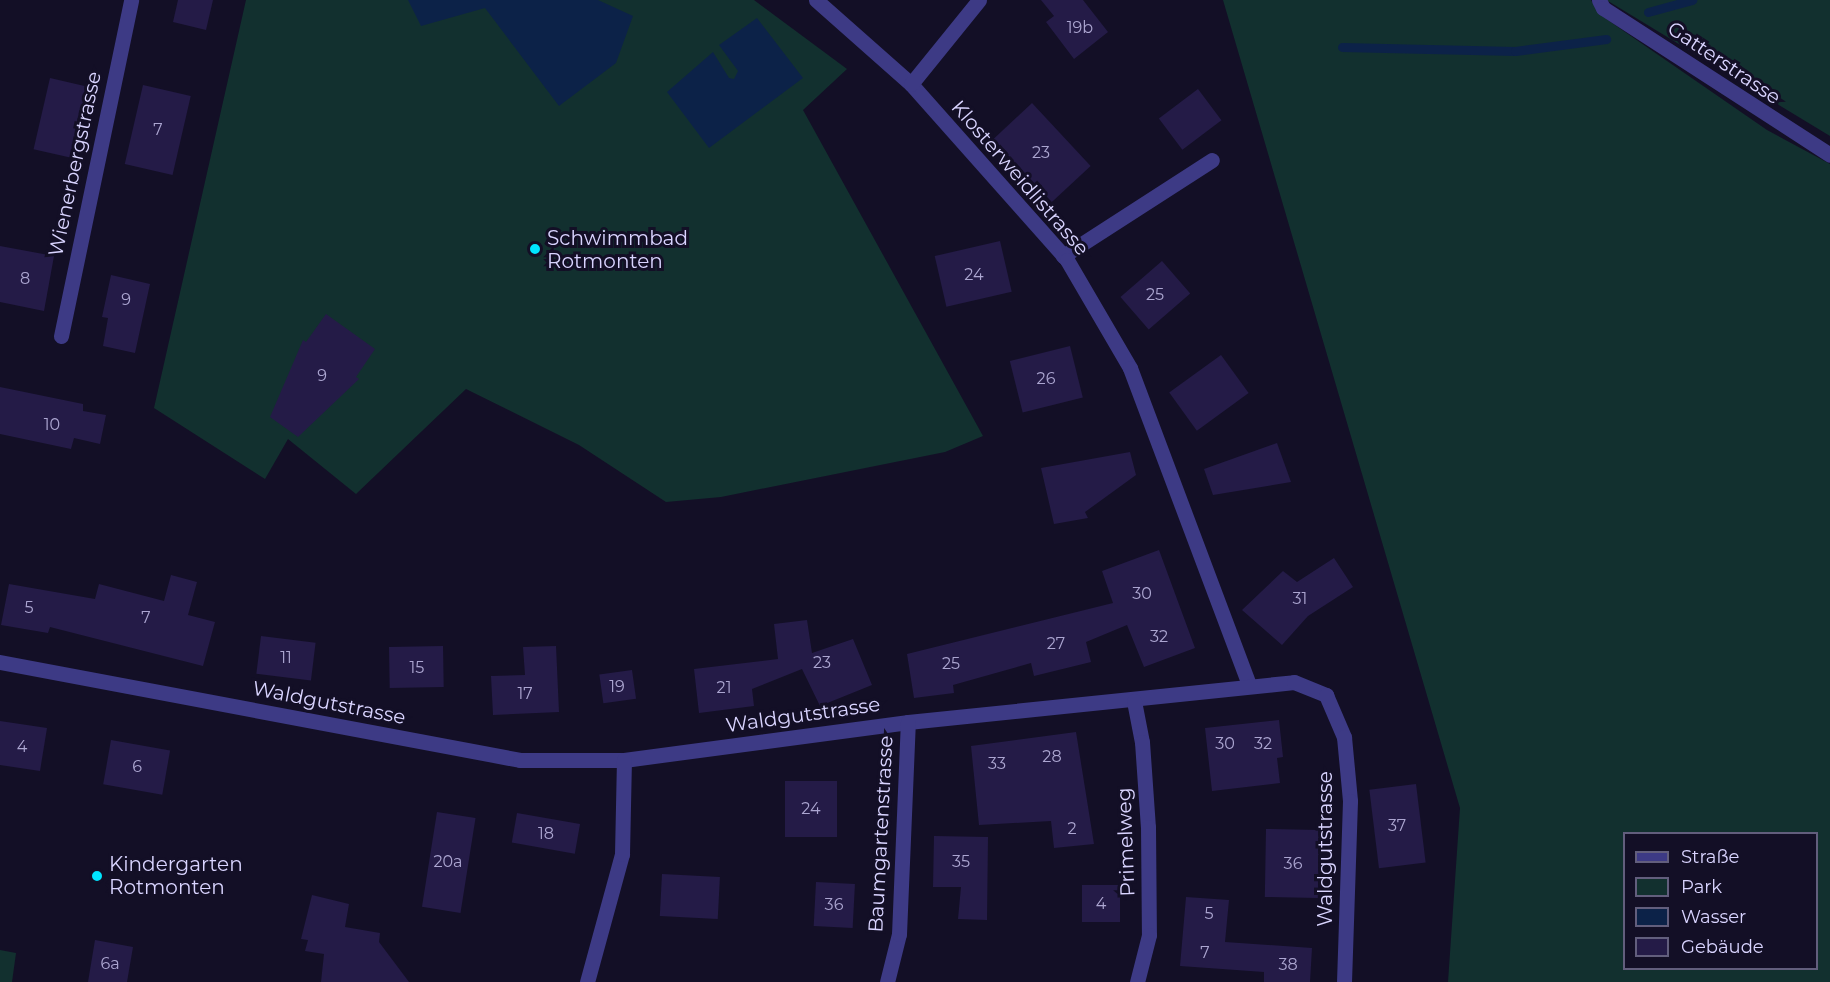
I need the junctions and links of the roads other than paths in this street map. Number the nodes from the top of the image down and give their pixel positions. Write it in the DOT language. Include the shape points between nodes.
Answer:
graph roads {
  1 [pos="131,0"];
  2 [pos="816,0"];
  3 [pos="979,0"];
  4 [pos="1599,0"];
  5 [pos="911,84"];
  6 [pos="1830,154"];
  7 [pos="1212,160"];
  8 [pos="1063,255"];
  9 [pos="61,336"];
  10 [pos="0,662"];
  11 [pos="1249,685"];
  12 [pos="1134,701"];
  13 [pos="908,722"];
  14 [pos="624,760"];
  15 [pos="587,982"];
  16 [pos="887,982"];
  17 [pos="1137,982"];
  18 [pos="1344,982"];
  1 -- 9 [label="street, Wienerbergstrasse"];
  2 -- 5 [label="street, Klosterweidlistrasse"];
  3 -- 5 [label="street"];
  4 -- 6 [label="street, Gatterstrasse" via="1604,8"];
  5 -- 8 [label="street, Klosterweidlistrasse"];
  7 -- 8 [label="street"];
  8 -- 11 [label="street, Klosterweidlistrasse" via="1130,368"];
  10 -- 14 [label="street, Waldgutstrasse" via="520,760"];
  11 -- 12 [label="street, Waldgutstrasse"];
  11 -- 18 [label="street, Waldgutstrasse" via="1294,682 1326,695 1344,736 1350,801"];
  12 -- 13 [label="street, Waldgutstrasse"];
  12 -- 17 [label="street, Primelweg" via="1142,742 1149,935"];
  13 -- 14 [label="street, Waldgutstrasse"];
  13 -- 16 [label="street, Baumgartenstrasse" via="899,934"];
  14 -- 15 [label="street" via="622,854"];
}
